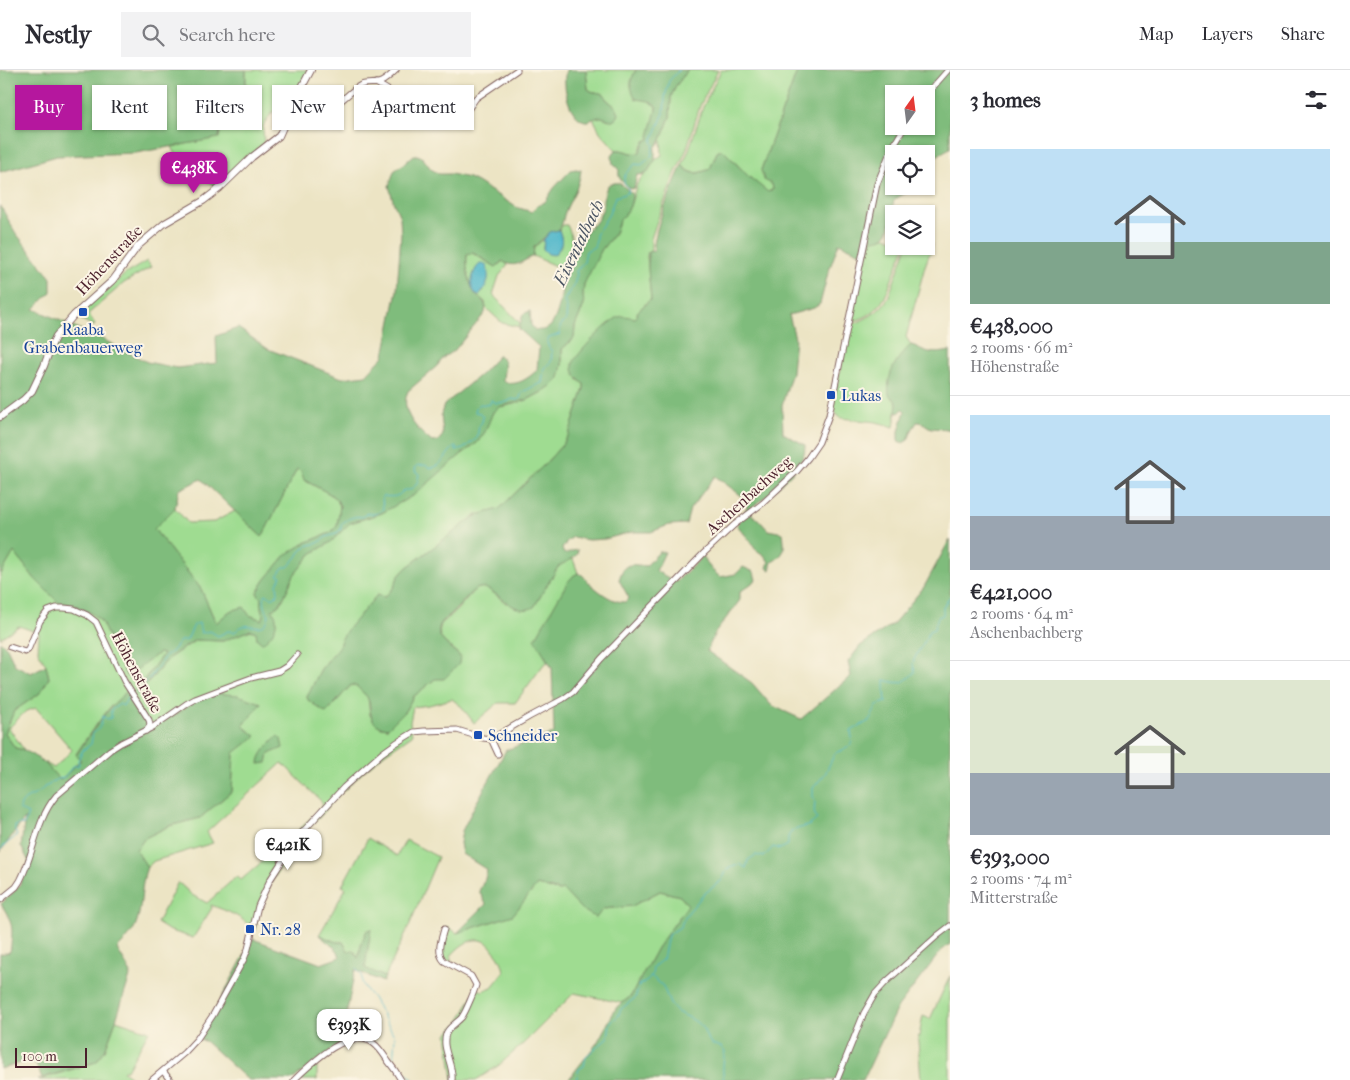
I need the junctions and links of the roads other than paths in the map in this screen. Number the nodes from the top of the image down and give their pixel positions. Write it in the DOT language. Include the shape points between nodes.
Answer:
graph roads {
  1 [pos="311,70"];
  2 [pos="396,70"];
  3 [pos="517,70"];
  4 [pos="948,70"];
  5 [pos="376,83"];
  6 [pos="302,85"];
  7 [pos="935,85"];
  8 [pos="344,98"];
  9 [pos="283,130"];
  10 [pos="900,135"];
  11 [pos="0,417"];
  12 [pos="10,647"];
  13 [pos="297,655"];
  14 [pos="146,731"];
  15 [pos="491,739"];
  16 [pos="498,754"];
  17 [pos="0,900"];
  18 [pos="950,926"];
  19 [pos="444,929"];
  20 [pos="163,1071"];
  21 [pos="152,1080"];
  22 [pos="170,1080"];
  23 [pos="294,1080"];
  24 [pos="401,1080"];
  25 [pos="452,1080"];
  26 [pos="837,1080"];
  1 -- 6 [label="street, Höhenstraße"];
  2 -- 5 [label="street"];
  3 -- 5 [label="street" via="480,94 461,120 453,123 430,116"];
  4 -- 7 [label="street"];
  5 -- 8 [label="street" via="360,85"];
  9 -- 11 [label="street, Höhenstraße" via="280,136 252,157 211,196 165,224 138,246 113,280 56,336 32,391"];
  10 -- 15 [label="street, Aschenbachweg" via="877,184 829,415 815,449 773,494 704,553 568,696"];
  12 -- 14 [label="street, Höhenstraße" via="28,650 40,621 51,609 74,609 87,614 96,622 124,681 149,720"];
  13 -- 14 [label="street" via="279,671 195,699"];
  14 -- 17 [label="street" via="110,750 56,796 47,809 20,881"];
  15 -- 16 [label="street"];
  15 -- 20 [label="street" via="457,730 414,732 344,787 303,831 286,855 258,906 244,959 213,1015 191,1046"];
  18 -- 26 [label="street" via="875,994"];
  19 -- 25 [label="street" via="439,950 441,957 471,976 476,985 462,1016 446,1035"];
  20 -- 21 [label="street"];
  20 -- 22 [label="street"];
  23 -- 24 [label="street" via="336,1046 355,1040 374,1044"];
}
